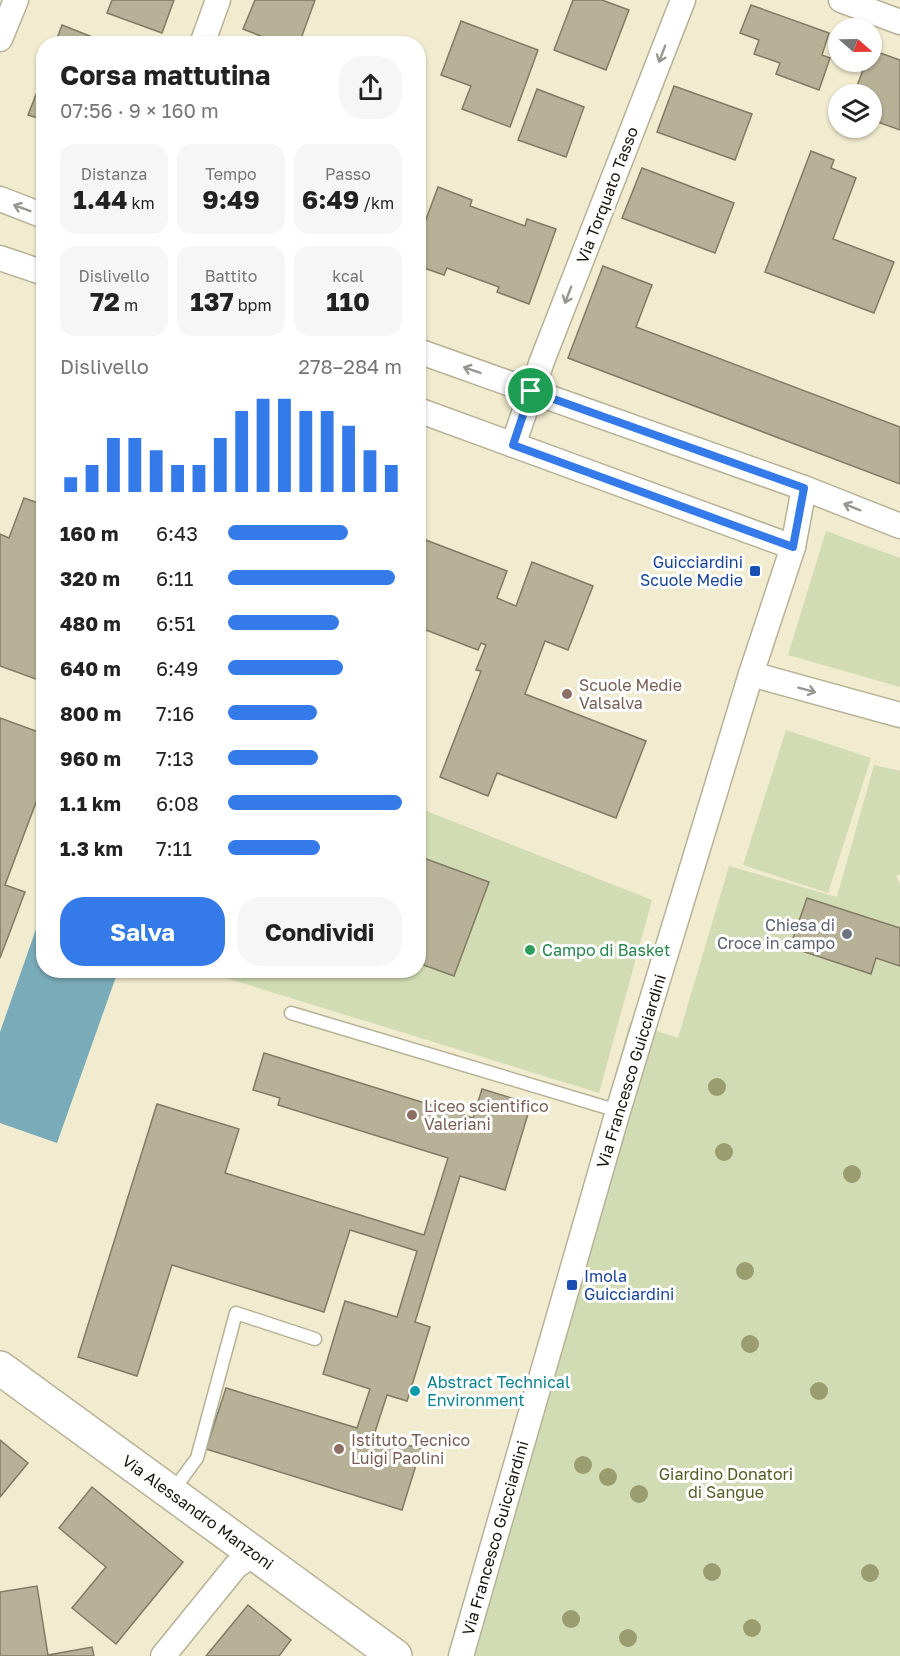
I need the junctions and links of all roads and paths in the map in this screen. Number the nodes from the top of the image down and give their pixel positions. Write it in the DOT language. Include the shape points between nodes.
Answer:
graph roads {
  1 [pos="16,0"];
  2 [pos="218,0"];
  3 [pos="683,0"];
  4 [pos="841,0"];
  5 [pos="900,22"];
  6 [pos="205,36"];
  7 [pos="0,39"];
  8 [pos="0,199"];
  9 [pos="36,213"];
  10 [pos="0,258"];
  11 [pos="36,270"];
  12 [pos="426,354"];
  13 [pos="531,391"];
  14 [pos="426,413"];
  15 [pos="513,445"];
  16 [pos="804,488"];
  17 [pos="900,526"];
  18 [pos="793,547"];
  19 [pos="751,674"];
  20 [pos="900,715"];
  21 [pos="291,1013"];
  22 [pos="618,1111"];
  23 [pos="315,1339"];
  24 [pos="0,1368"];
  25 [pos="171,1493"];
  26 [pos="256,1553"];
  27 [pos="163,1656"];
  28 [pos="396,1656"];
  29 [pos="461,1656"];
  1 -- 7 [label="street"];
  2 -- 6 [label="street"];
  3 -- 13 [label="street, Via Torquato Tasso, one-way"];
  4 -- 5 [label="street"];
  9 -- 8 [label="street, one-way"];
  10 -- 11 [label="street"];
  13 -- 12 [label="street, one-way"];
  13 -- 15 [label="street, Via Torquato Tasso"];
  13 -- 16 [label="street"];
  14 -- 15 [label="street"];
  15 -- 18 [label="street"];
  17 -- 16 [label="street, one-way"];
  16 -- 18 [label="street, Via Francesco Guicciardini"];
  18 -- 19 [label="street, Via Francesco Guicciardini"];
  19 -- 20 [label="street, one-way"];
  19 -- 22 [label="street, Via Francesco Guicciardini"];
  21 -- 22 [label="lane"];
  22 -- 29 [label="street, Via Francesco Guicciardini"];
  23 -- 25 [label="lane" via="236,1313 197,1458"];
  24 -- 25 [label="street, Via Alessandro Manzoni"];
  25 -- 26 [label="street, Via Alessandro Manzoni"];
  26 -- 27 [label="street" via="236,1566"];
  26 -- 28 [label="street, Via Alessandro Manzoni"];
}
